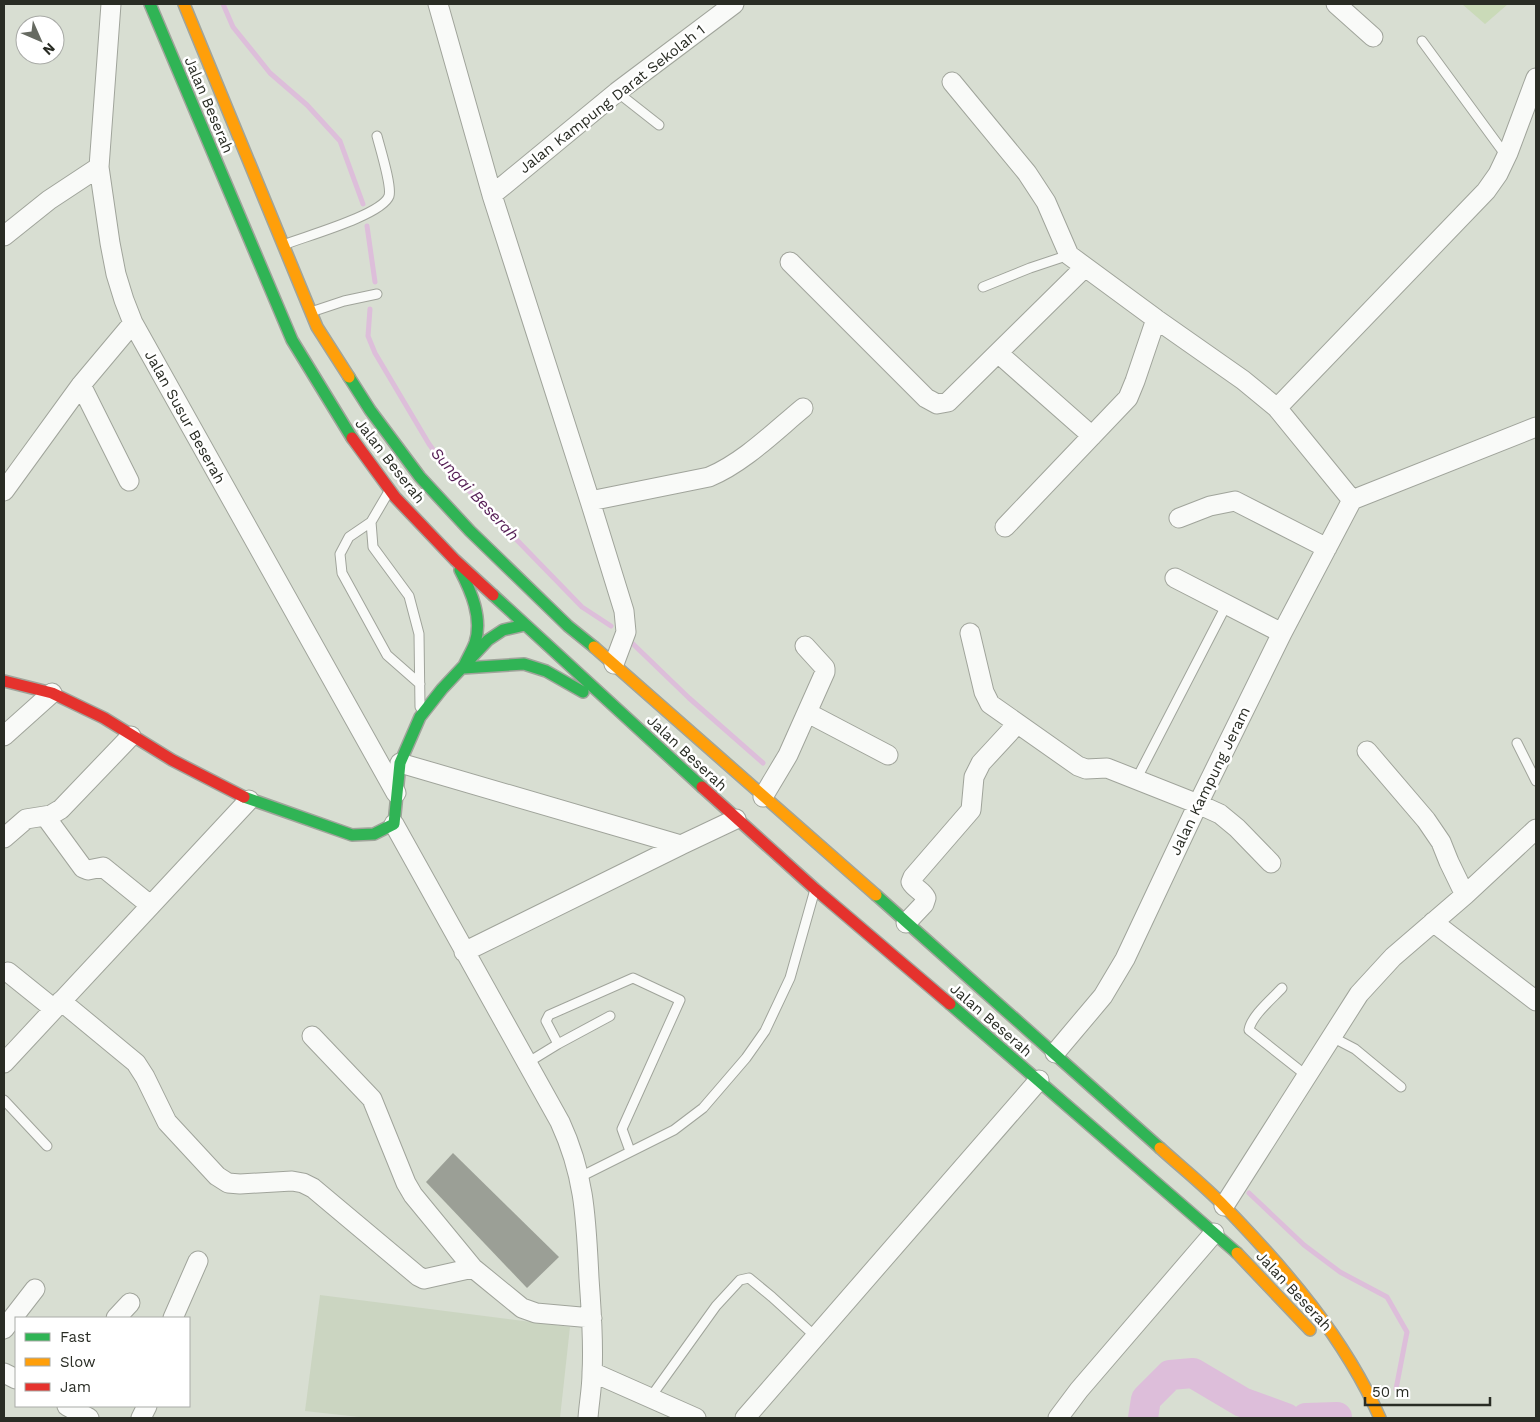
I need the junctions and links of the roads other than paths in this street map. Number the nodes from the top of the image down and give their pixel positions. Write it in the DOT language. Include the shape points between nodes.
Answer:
graph roads {
  1 [pos="110,4"];
  2 [pos="150,4"];
  3 [pos="184,4"];
  4 [pos="438,4"];
  5 [pos="734,4"];
  6 [pos="1336,4"];
  7 [pos="1373,38"];
  8 [pos="1422,40"];
  9 [pos="1536,78"];
  10 [pos="952,82"];
  11 [pos="617,92"];
  12 [pos="1532,106"];
  13 [pos="659,125"];
  14 [pos="377,136"];
  15 [pos="1507,157"];
  16 [pos="99,167"];
  17 [pos="492,195"];
  18 [pos="4,236"];
  19 [pos="283,244"];
  20 [pos="1069,255"];
  21 [pos="790,262"];
  22 [pos="1085,267"];
  23 [pos="983,287"];
  24 [pos="377,294"];
  25 [pos="311,312"];
  26 [pos="1156,320"];
  27 [pos="133,322"];
  28 [pos="998,353"];
  29 [pos="81,386"];
  30 [pos="804,408"];
  31 [pos="1277,408"];
  32 [pos="1536,427"];
  33 [pos="1092,436"];
  34 [pos="129,481"];
  35 [pos="4,491"];
  36 [pos="390,491"];
  37 [pos="1352,500"];
  38 [pos="590,501"];
  39 [pos="1178,518"];
  40 [pos="371,522"];
  41 [pos="1005,526"];
  42 [pos="1327,548"];
  43 [pos="455,560"];
  44 [pos="1175,578"];
  45 [pos="526,586"];
  46 [pos="1227,604"];
  47 [pos="525,624"];
  48 [pos="568,626"];
  49 [pos="970,633"];
  50 [pos="1282,633"];
  51 [pos="519,638"];
  52 [pos="805,646"];
  53 [pos="499,653"];
  54 [pos="614,664"];
  55 [pos="463,668"];
  56 [pos="4,681"];
  57 [pos="420,684"];
  58 [pos="52,693"];
  59 [pos="808,713"];
  60 [pos="624,714"];
  61 [pos="420,717"];
  62 [pos="1017,724"];
  63 [pos="4,736"];
  64 [pos="131,736"];
  65 [pos="1516,743"];
  66 [pos="1367,751"];
  67 [pos="888,755"];
  68 [pos="400,763"];
  69 [pos="1533,764"];
  70 [pos="1136,780"];
  71 [pos="1536,781"];
  72 [pos="396,793"];
  73 [pos="763,797"];
  74 [pos="249,800"];
  75 [pos="1198,804"];
  76 [pos="45,816"];
  77 [pos="736,819"];
  78 [pos="394,824"];
  79 [pos="1536,828"];
  80 [pos="4,838"];
  81 [pos="681,845"];
  82 [pos="1271,864"];
  83 [pos="815,889"];
  84 [pos="1465,895"];
  85 [pos="150,906"];
  86 [pos="1433,922"];
  87 [pos="906,923"];
  88 [pos="464,952"];
  89 [pos="8,972"];
  90 [pos="1282,988"];
  91 [pos="1536,1001"];
  92 [pos="58,1005"];
  93 [pos="610,1016"];
  94 [pos="312,1036"];
  95 [pos="1332,1037"];
  96 [pos="558,1044"];
  97 [pos="1055,1054"];
  98 [pos="4,1063"];
  99 [pos="527,1063"];
  100 [pos="1307,1076"];
  101 [pos="1039,1080"];
  102 [pos="1401,1087"];
  103 [pos="4,1100"];
  104 [pos="47,1146"];
  105 [pos="630,1151"];
  106 [pos="580,1177"];
  107 [pos="1224,1206"];
  108 [pos="1214,1233"];
  109 [pos="198,1261"];
  110 [pos="472,1268"];
  111 [pos="34,1290"];
  112 [pos="130,1303"];
  113 [pos="117,1317"];
  114 [pos="173,1317"];
  115 [pos="592,1318"];
  116 [pos="4,1330"];
  117 [pos="816,1337"];
  118 [pos="1321,1341"];
  119 [pos="1334,1356"];
  120 [pos="592,1372"];
  121 [pos="650,1398"];
  122 [pos="1371,1398"];
  123 [pos="69,1407"];
  124 [pos="89,1418"];
  125 [pos="588,1418"];
  126 [pos="696,1418"];
  127 [pos="745,1418"];
  128 [pos="1058,1418"];
  129 [pos="1380,1418"];
  1 -- 16 [label="street, Jalan Susur Beserah"];
  2 -- 36 [label="main road, Jalan Beserah" via="292,340 344,428"];
  3 -- 19 [label="main road, Jalan Beserah"];
  4 -- 17 [label="street"];
  5 -- 11 [label="street, Jalan Kampung Darat Sekolah 1"];
  6 -- 7 [label="street"];
  8 -- 15 [label="lane"];
  9 -- 12 [label="street"];
  10 -- 20 [label="street" via="1027,172 1046,202"];
  11 -- 13 [label="lane"];
  11 -- 17 [label="street, Jalan Kampung Darat Sekolah 1"];
  12 -- 15 [label="street"];
  14 -- 19 [label="lane" via="390,188 388,197 364,216"];
  15 -- 31 [label="street" via="1486,191"];
  16 -- 18 [label="street" via="49,200"];
  16 -- 27 [label="street, Jalan Susur Beserah" via="113,259"];
  17 -- 38 [label="street"];
  19 -- 25 [label="main road, Jalan Beserah"];
  20 -- 22 [label="street"];
  20 -- 23 [label="lane"];
  21 -- 28 [label="street" via="926,398 937,404 948,402"];
  22 -- 26 [label="street"];
  22 -- 28 [label="street"];
  24 -- 25 [label="lane"];
  25 -- 45 [label="main road, Jalan Beserah" via="317,327 370,410 420,477"];
  26 -- 31 [label="street" via="1243,380"];
  26 -- 33 [label="street" via="1128,398"];
  27 -- 29 [label="street"];
  27 -- 72 [label="street, Jalan Susur Beserah"];
  28 -- 33 [label="street"];
  29 -- 34 [label="street"];
  29 -- 35 [label="street"];
  30 -- 38 [label="street" via="735,464 709,478"];
  31 -- 37 [label="street"];
  32 -- 37 [label="street"];
  33 -- 41 [label="street"];
  36 -- 40 [label="lane"];
  36 -- 43 [label="main road, Jalan Beserah"];
  37 -- 42 [label="street, Jalan Kampung Jeram"];
  38 -- 54 [label="street" via="624,611 626,632"];
  39 -- 42 [label="street" via="1234,501"];
  40 -- 57 [label="lane" via="373,547 409,596 419,634"];
  40 -- 57 [label="lane" via="349,537 340,554 342,573 386,655"];
  42 -- 50 [label="street, Jalan Kampung Jeram"];
  43 -- 47 [label="main road, Jalan Beserah"];
  43 -- 55 [label="main road" via="469,587 477,624 476,639"];
  44 -- 46 [label="street"];
  45 -- 47 [label="main road"];
  45 -- 48 [label="main road, Jalan Beserah"];
  46 -- 50 [label="street"];
  46 -- 70 [label="lane"];
  47 -- 48 [label="main road"];
  47 -- 51 [label="main road"];
  47 -- 55 [label="main road" via="503,630 488,640"];
  47 -- 60 [label="main road, Jalan Beserah"];
  48 -- 54 [label="main road, Jalan Beserah"];
  49 -- 62 [label="street" via="984,692 990,704"];
  50 -- 75 [label="street, Jalan Kampung Jeram"];
  52 -- 59 [label="street" via="825,668"];
  53 -- 55 [label="main road"];
  54 -- 73 [label="main road, Jalan Beserah"];
  55 -- 60 [label="main road" via="524,664 546,671"];
  55 -- 61 [label="main road"];
  56 -- 58 [label="main road"];
  57 -- 61 [label="lane"];
  58 -- 63 [label="street"];
  58 -- 64 [label="main road" via="104,718"];
  59 -- 67 [label="street"];
  59 -- 73 [label="street" via="788,756"];
  60 -- 77 [label="main road, Jalan Beserah"];
  61 -- 68 [label="main road"];
  62 -- 70 [label="street" via="1078,766 1107,768"];
  62 -- 87 [label="street" via="981,764 974,777 971,810 913,877 912,885 926,898"];
  64 -- 74 [label="main road"];
  64 -- 76 [label="street" via="61,809"];
  65 -- 69 [label="lane"];
  66 -- 84 [label="street" via="1441,842"];
  68 -- 72 [label="main road"];
  68 -- 81 [label="street"];
  69 -- 71 [label="lane"];
  70 -- 75 [label="street"];
  72 -- 78 [label="main road"];
  73 -- 87 [label="main road, Jalan Beserah"];
  74 -- 78 [label="main road" via="352,834 380,833"];
  74 -- 85 [label="street"];
  75 -- 82 [label="street" via="1220,814"];
  75 -- 97 [label="street, Jalan Kampung Jeram" via="1125,959 1103,996"];
  76 -- 80 [label="street" via="26,819"];
  76 -- 85 [label="street" via="83,868 103,867"];
  77 -- 81 [label="street"];
  77 -- 83 [label="main road, Jalan Beserah"];
  78 -- 88 [label="street"];
  79 -- 84 [label="street"];
  81 -- 88 [label="street"];
  83 -- 101 [label="main road, Jalan Beserah"];
  83 -- 105 [label="lane" via="790,978 765,1031 746,1058 704,1108 674,1130"];
  84 -- 86 [label="street"];
  85 -- 92 [label="street"];
  86 -- 91 [label="street"];
  86 -- 95 [label="street" via="1392,957 1359,994"];
  87 -- 97 [label="main road, Jalan Beserah"];
  88 -- 99 [label="street"];
  89 -- 92 [label="street"];
  90 -- 100 [label="lane" via="1255,1017 1249,1030"];
  92 -- 98 [label="street"];
  92 -- 110 [label="street" via="136,1063 167,1122 217,1176 228,1183 303,1183 424,1279"];
  93 -- 96 [label="lane"];
  94 -- 110 [label="street" via="372,1099 406,1183 422,1208"];
  95 -- 100 [label="street"];
  95 -- 102 [label="lane" via="1355,1049"];
  96 -- 99 [label="lane"];
  96 -- 105 [label="lane" via="546,1020 549,1015 634,978 680,1000 622,1129"];
  97 -- 107 [label="main road, Jalan Beserah"];
  99 -- 106 [label="street" via="569,1141"];
  100 -- 107 [label="street"];
  101 -- 108 [label="main road, Jalan Beserah"];
  101 -- 117 [label="street"];
  103 -- 104 [label="lane"];
  105 -- 106 [label="lane"];
  106 -- 115 [label="street" via="586,1210"];
  107 -- 122 [label="main road, Jalan Beserah" via="1295,1284 1331,1330"];
  108 -- 118 [label="main road, Jalan Beserah" via="1245,1260"];
  108 -- 128 [label="street" via="1078,1390"];
  109 -- 114 [label="street"];
  110 -- 115 [label="street" via="522,1308 536,1313"];
  111 -- 116 [label="street"];
  112 -- 113 [label="street"];
  115 -- 120 [label="street"];
  117 -- 121 [label="lane" via="749,1278 740,1280 716,1306"];
  117 -- 127 [label="street"];
  119 -- 122 [label="main road, Jalan Beserah"];
  120 -- 121 [label="street"];
  120 -- 125 [label="street"];
  121 -- 126 [label="street"];
  122 -- 129 [label="main road, Jalan Beserah"];
  123 -- 124 [label="street"];
}
